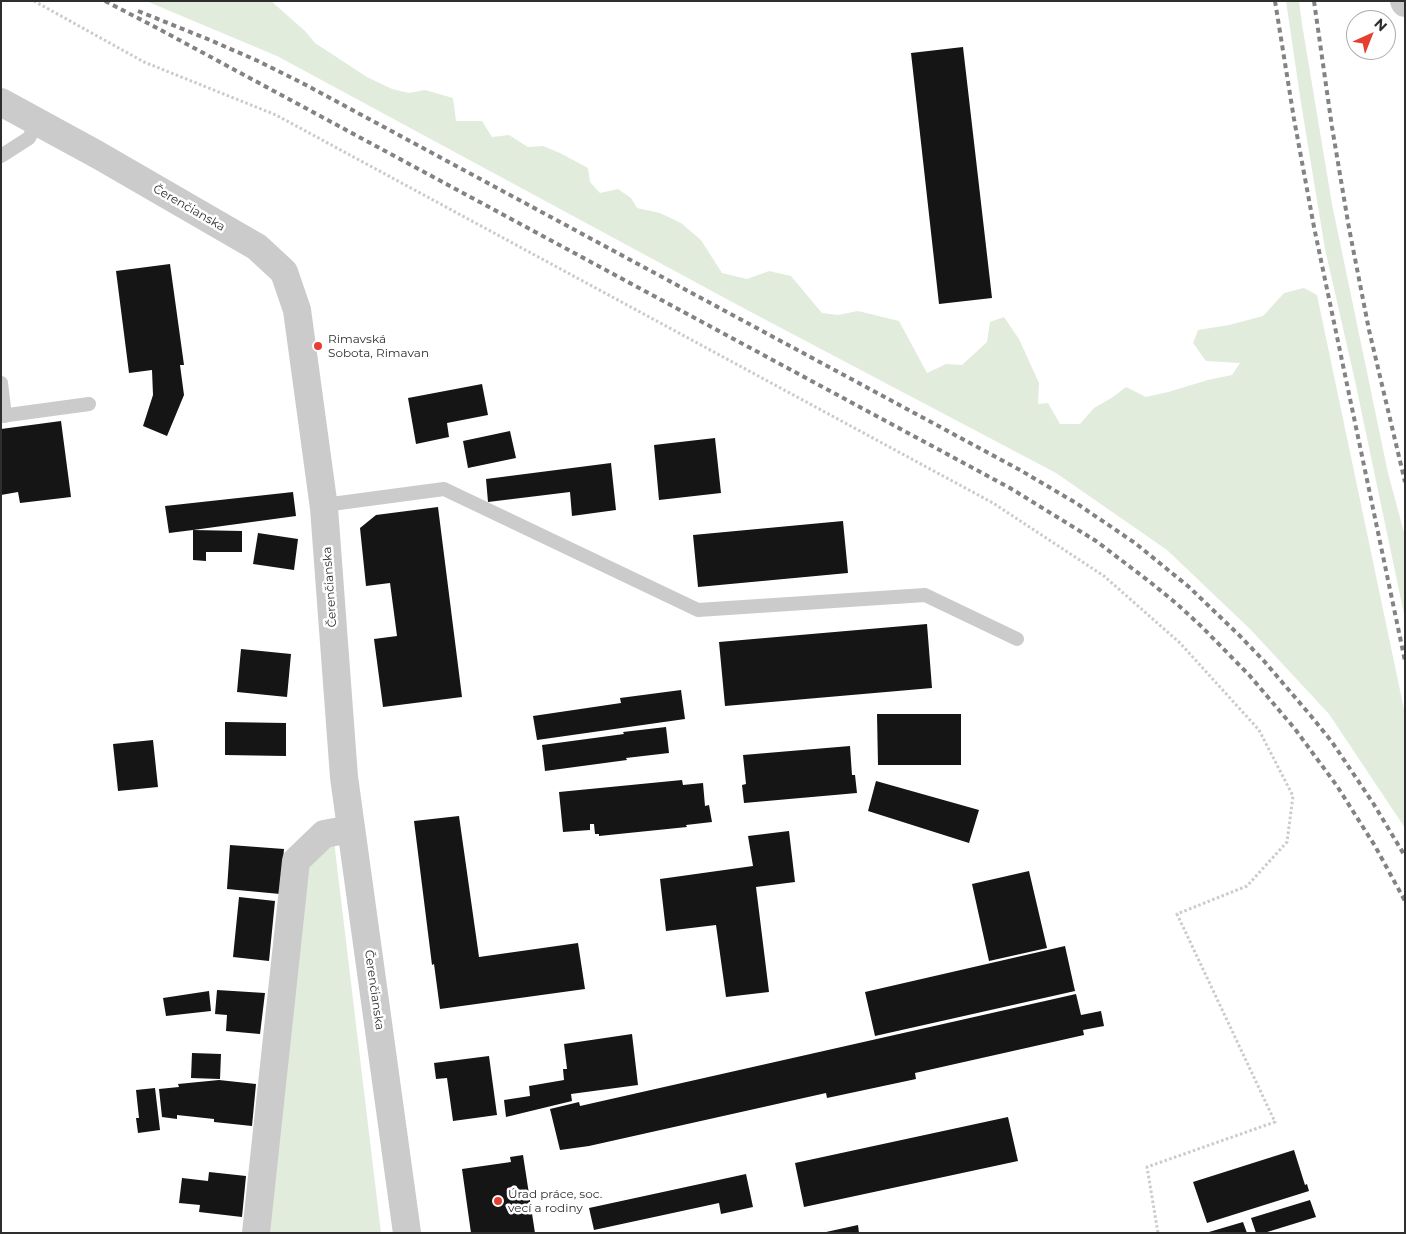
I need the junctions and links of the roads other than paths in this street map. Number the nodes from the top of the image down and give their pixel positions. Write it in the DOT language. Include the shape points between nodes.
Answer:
graph roads {
  1 [pos="1,102"];
  2 [pos="37,122"];
  3 [pos="1,156"];
  4 [pos="1,383"];
  5 [pos="89,404"];
  6 [pos="3,416"];
  7 [pos="324,505"];
  8 [pos="1017,639"];
  9 [pos="351,829"];
  10 [pos="256,1233"];
  11 [pos="407,1233"];
  1 -- 2 [label="street, Čerenčianska"];
  2 -- 3 [label="lane" via="29,138"];
  2 -- 7 [label="street, Čerenčianska" via="257,247 284,272 297,310"];
  4 -- 6 [label="lane"];
  5 -- 6 [label="lane"];
  7 -- 8 [label="lane" via="444,489 698,610 926,595"];
  7 -- 9 [label="street, Čerenčianska" via="344,777"];
  9 -- 10 [label="street" via="324,834 296,861"];
  9 -- 11 [label="street, Čerenčianska"];
}
